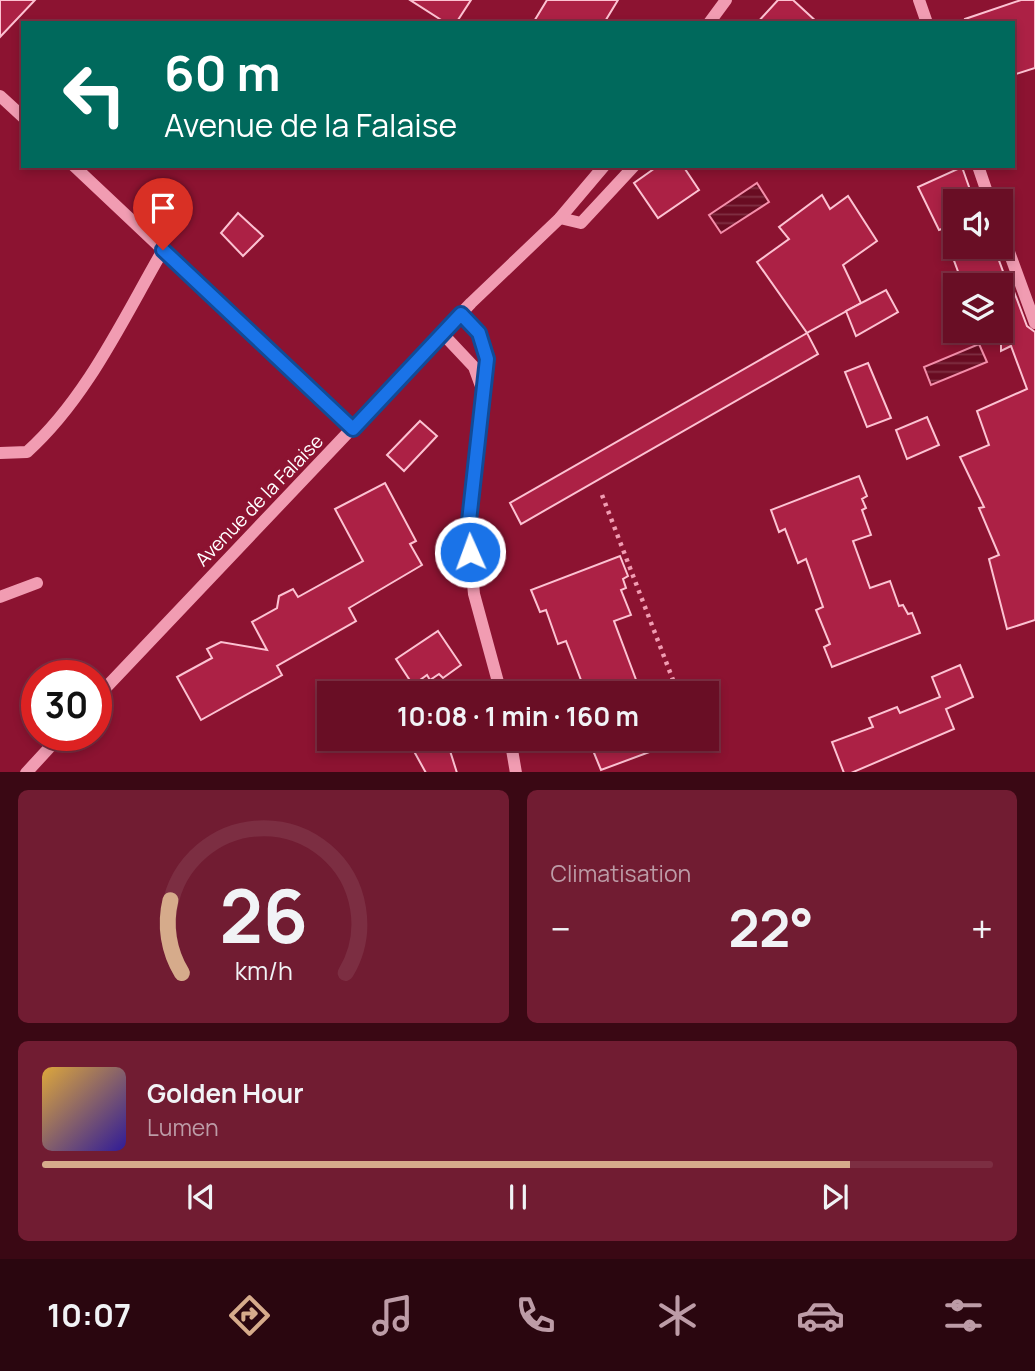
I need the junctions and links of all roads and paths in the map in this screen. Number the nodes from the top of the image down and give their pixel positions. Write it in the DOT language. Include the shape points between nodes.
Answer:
graph roads {
  1 [pos="726,0"];
  2 [pos="919,0"];
  3 [pos="710,21"];
  4 [pos="926,21"];
  5 [pos="0,96"];
  6 [pos="21,115"];
  7 [pos="77,168"];
  8 [pos="602,168"];
  9 [pos="632,168"];
  10 [pos="979,168"];
  11 [pos="986,189"];
  12 [pos="560,218"];
  13 [pos="163,250"];
  14 [pos="1012,259"];
  15 [pos="461,314"];
  16 [pos="1035,323"];
  17 [pos="442,333"];
  18 [pos="482,390"];
  19 [pos="353,429"];
  20 [pos="0,453"];
  21 [pos="603,495"];
  22 [pos="37,583"];
  23 [pos="0,597"];
  24 [pos="112,681"];
  25 [pos="498,681"];
  26 [pos="673,681"];
  27 [pos="46,751"];
  28 [pos="512,751"];
  29 [pos="26,772"];
  30 [pos="516,772"];
  1 -- 3 [label="street"];
  2 -- 4 [label="street"];
  5 -- 6 [label="street"];
  7 -- 13 [label="street"];
  8 -- 12 [label="street, Avenue de la Falaise"];
  9 -- 12 [label="street" via="581,223"];
  10 -- 11 [label="street"];
  12 -- 15 [label="street, Avenue de la Falaise"];
  13 -- 19 [label="street"];
  13 -- 20 [label="street" via="101,358 51,431 27,452"];
  14 -- 16 [label="street"];
  15 -- 17 [label="street, Avenue de la Falaise"];
  15 -- 18 [label="street" via="484,345"];
  17 -- 18 [label="street" via="474,367"];
  17 -- 19 [label="street, Avenue de la Falaise"];
  18 -- 25 [label="street" via="468,530 474,594"];
  19 -- 24 [label="street, Avenue de la Falaise"];
  21 -- 26 [label="path"];
  22 -- 23 [label="street"];
  27 -- 29 [label="street"];
  28 -- 30 [label="street"];
}
